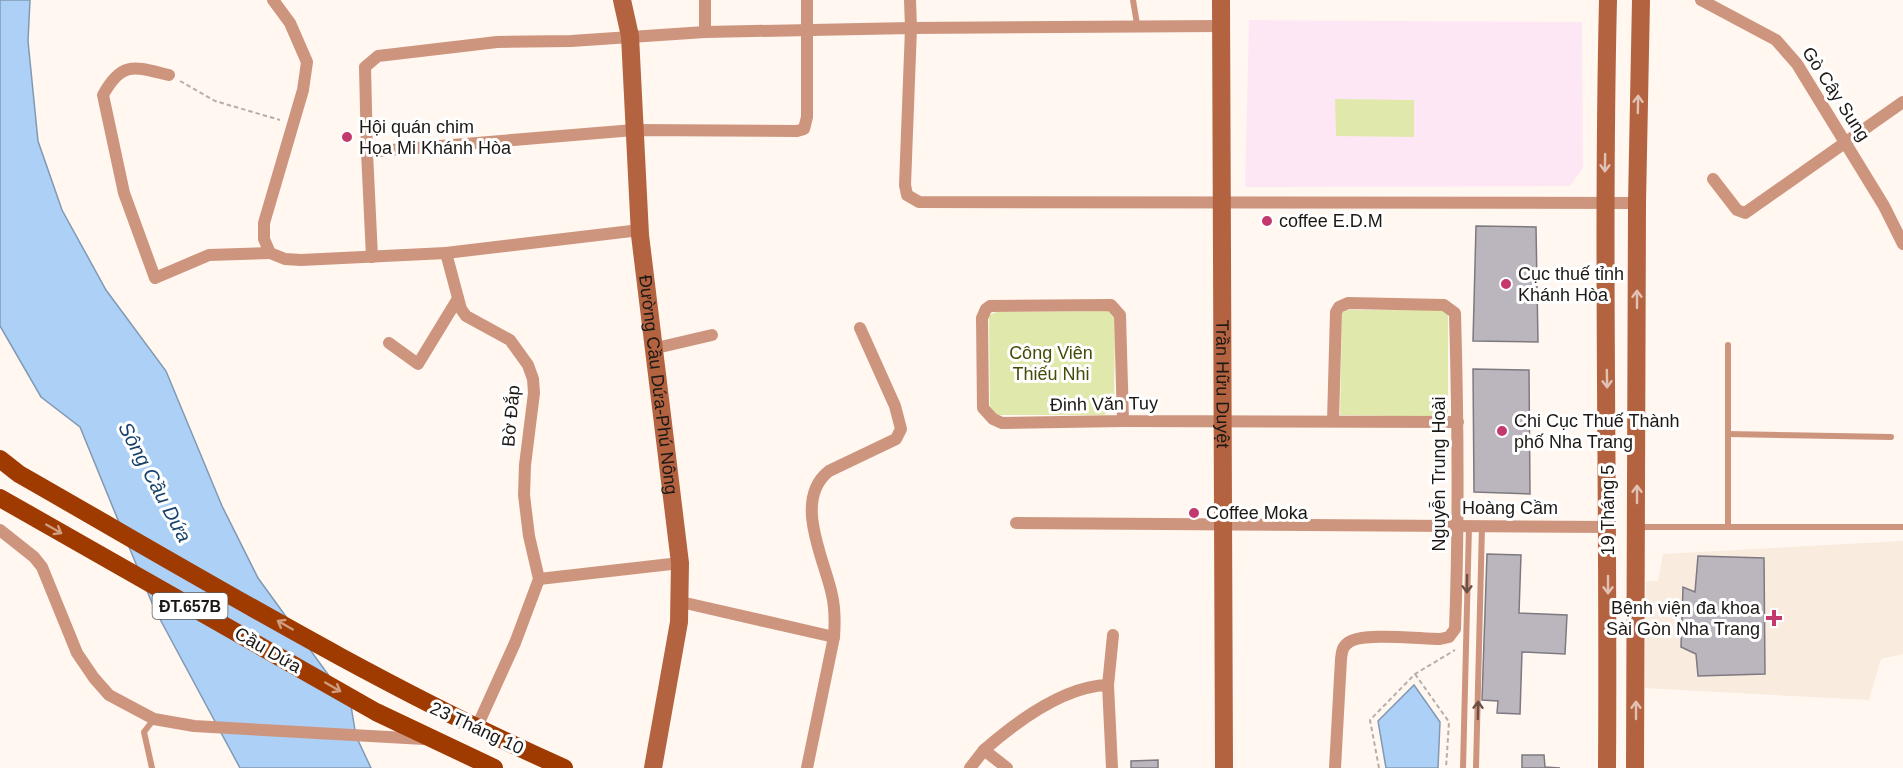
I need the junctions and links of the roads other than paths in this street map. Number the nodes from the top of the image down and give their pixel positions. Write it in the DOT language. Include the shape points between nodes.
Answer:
graph roads {
  1 [pos="273,0"];
  2 [pos="622,0"];
  3 [pos="705,0"];
  4 [pos="807,0"];
  5 [pos="910,0"];
  6 [pos="1133,0"];
  7 [pos="1221,0"];
  8 [pos="1608,0"];
  9 [pos="1641,0"];
  10 [pos="1701,0"];
  11 [pos="1137,24"];
  12 [pos="1221,26"];
  13 [pos="807,28"];
  14 [pos="910,28"];
  15 [pos="705,32"];
  16 [pos="630,36"];
  17 [pos="1607,49"];
  18 [pos="1640,51"];
  19 [pos="169,75"];
  20 [pos="1903,102"];
  21 [pos="634,130"];
  22 [pos="1847,143"];
  23 [pos="368,152"];
  24 [pos="1713,179"];
  25 [pos="1220,201"];
  26 [pos="1637,203"];
  27 [pos="1604,204"];
  28 [pos="640,230"];
  29 [pos="1903,244"];
  30 [pos="270,253"];
  31 [pos="446,253"];
  32 [pos="372,257"];
  33 [pos="457,300"];
  34 [pos="860,328"];
  35 [pos="712,335"];
  36 [pos="389,343"];
  37 [pos="1728,345"];
  38 [pos="652,349"];
  39 [pos="1123,421"];
  40 [pos="1333,421"];
  41 [pos="1222,422"];
  42 [pos="1458,422"];
  43 [pos="1728,434"];
  44 [pos="1891,437"];
  45 [pos="0,459"];
  46 [pos="1,499"];
  47 [pos="1016,523"];
  48 [pos="1224,523"];
  49 [pos="1464,526"];
  50 [pos="1482,526"];
  51 [pos="1609,527"];
  52 [pos="1637,527"];
  53 [pos="1728,527"];
  54 [pos="1903,527"];
  55 [pos="0,530"];
  56 [pos="680,562"];
  57 [pos="539,579"];
  58 [pos="681,602"];
  59 [pos="1113,635"];
  60 [pos="834,637"];
  61 [pos="1108,685"];
  62 [pos="390,686"];
  63 [pos="376,712"];
  64 [pos="154,719"];
  65 [pos="476,729"];
  66 [pos="431,739"];
  67 [pos="984,750"];
  68 [pos="152,768"];
  69 [pos="494,768"];
  70 [pos="564,768"];
  71 [pos="653,768"];
  72 [pos="807,768"];
  73 [pos="970,768"];
  74 [pos="1007,768"];
  75 [pos="1112,768"];
  76 [pos="1224,768"];
  77 [pos="1335,768"];
  78 [pos="1463,768"];
  79 [pos="1476,768"];
  80 [pos="1607,768"];
  81 [pos="1635,768"];
  1 -- 30 [label="street" via="290,23 307,62 303,90 264,223 264,239"];
  2 -- 16 [label="street, Đường Cầu Dứa-Phú Nông"];
  3 -- 15 [label="street"];
  4 -- 13 [label="street"];
  5 -- 14 [label="street"];
  6 -- 11 [label="lane"];
  7 -- 12 [label="street, Trần Hữu Duyệt"];
  8 -- 17 [label="street, 19 Tháng 5"];
  9 -- 18 [label="street, 19 Tháng 5"];
  10 -- 22 [label="street, Gò Cây Sung" via="1765,33 1785,49"];
  11 -- 12 [label="street"];
  11 -- 14 [label="street"];
  12 -- 25 [label="street, Trần Hữu Duyệt"];
  13 -- 14 [label="street"];
  13 -- 15 [label="street"];
  13 -- 21 [label="street" via="804,129"];
  14 -- 25 [label="street" via="905,185 912,200"];
  15 -- 16 [label="street"];
  16 -- 21 [label="street, Đường Cầu Dứa-Phú Nông"];
  16 -- 23 [label="street" via="497,42 371,59 365,66"];
  17 -- 18 [label="street"];
  17 -- 27 [label="street, 19 Tháng 5, one-way"];
  26 -- 18 [label="street, 19 Tháng 5, one-way"];
  19 -- 30 [label="street" via="134,67 113,76 103,95 124,193 155,278 210,255"];
  20 -- 22 [label="street"];
  21 -- 23 [label="street"];
  21 -- 28 [label="street, Đường Cầu Dứa-Phú Nông"];
  22 -- 24 [label="street" via="1745,213 1737,210"];
  22 -- 29 [label="street, Gò Cây Sung"];
  23 -- 32 [label="street"];
  25 -- 27 [label="street"];
  25 -- 41 [label="street, Trần Hữu Duyệt"];
  26 -- 27 [label="street"];
  52 -- 26 [label="street, 19 Tháng 5, one-way"];
  27 -- 51 [label="street, 19 Tháng 5, one-way"];
  28 -- 31 [label="street"];
  28 -- 38 [label="street, Đường Cầu Dứa-Phú Nông"];
  30 -- 32 [label="street" via="301,260"];
  31 -- 32 [label="street"];
  31 -- 33 [label="street, Bờ Đắp"];
  33 -- 36 [label="street" via="418,364"];
  33 -- 57 [label="street, Bờ Đắp" via="466,316 510,340 533,379 524,495"];
  34 -- 60 [label="street" via="895,406 901,429 896,439 829,471 814,493 813,530 832,595"];
  35 -- 38 [label="street"];
  37 -- 43 [label="lane"];
  38 -- 56 [label="street, Đường Cầu Dứa-Phú Nông"];
  39 -- 39 [label="street, Đinh Văn Tuy" via="993,420 983,408 982,318 986,309 1111,305 1120,315"];
  39 -- 41 [label="street, Đinh Văn Tuy"];
  40 -- 41 [label="street, Đinh Văn Tuy"];
  40 -- 42 [label="street, Đinh Văn Tuy"];
  40 -- 42 [label="street, Nguyễn Trung Hoài" via="1336,312 1348,303 1444,305 1455,313"];
  41 -- 48 [label="street, Trần Hữu Duyệt"];
  42 -- 49 [label="street, Nguyễn Trung Hoài"];
  43 -- 44 [label="lane"];
  43 -- 53 [label="lane"];
  62 -- 45 [label="main road, Cầu Dứa / ĐT.657B, one-way" via="19,474"];
  46 -- 63 [label="main road, Cầu Dứa / ĐT.657B, one-way"];
  47 -- 48 [label="street, Hoàng Cầm"];
  48 -- 49 [label="street, Hoàng Cầm"];
  48 -- 76 [label="street, Trần Hữu Duyệt"];
  49 -- 50 [label="street, Hoàng Cầm"];
  49 -- 77 [label="street, Nguyễn Trung Hoài" via="1455,629 1449,637 1365,638 1347,643 1342,649"];
  49 -- 78 [label="lane, one-way"];
  50 -- 51 [label="street, Hoàng Cầm"];
  79 -- 50 [label="lane, one-way"];
  51 -- 52 [label="street"];
  51 -- 80 [label="street, 19 Tháng 5, one-way"];
  52 -- 53 [label="lane"];
  81 -- 52 [label="street, 19 Tháng 5, one-way"];
  53 -- 54 [label="lane"];
  55 -- 64 [label="street" via="42,567 77,653 94,678 109,695"];
  56 -- 57 [label="street"];
  56 -- 58 [label="street, Đường Cầu Dứa-Phú Nông"];
  57 -- 65 [label="street"];
  58 -- 60 [label="street"];
  58 -- 71 [label="street, Đường Cầu Dứa-Phú Nông"];
  59 -- 61 [label="street"];
  60 -- 72 [label="street"];
  61 -- 67 [label="street" via="1078,691 1032,714"];
  61 -- 75 [label="street"];
  62 -- 65 [label="main road, 23 Tháng 10 / ĐT.657B"];
  63 -- 66 [label="main road, 23 Tháng 10 / ĐT.657B"];
  64 -- 66 [label="street" via="211,727"];
  64 -- 68 [label="lane" via="144,732"];
  65 -- 70 [label="main road, 23 Tháng 10 / ĐT.657B"];
  66 -- 69 [label="main road, 23 Tháng 10 / ĐT.657B"];
  67 -- 73 [label="street"];
  67 -- 74 [label="street"];
}
